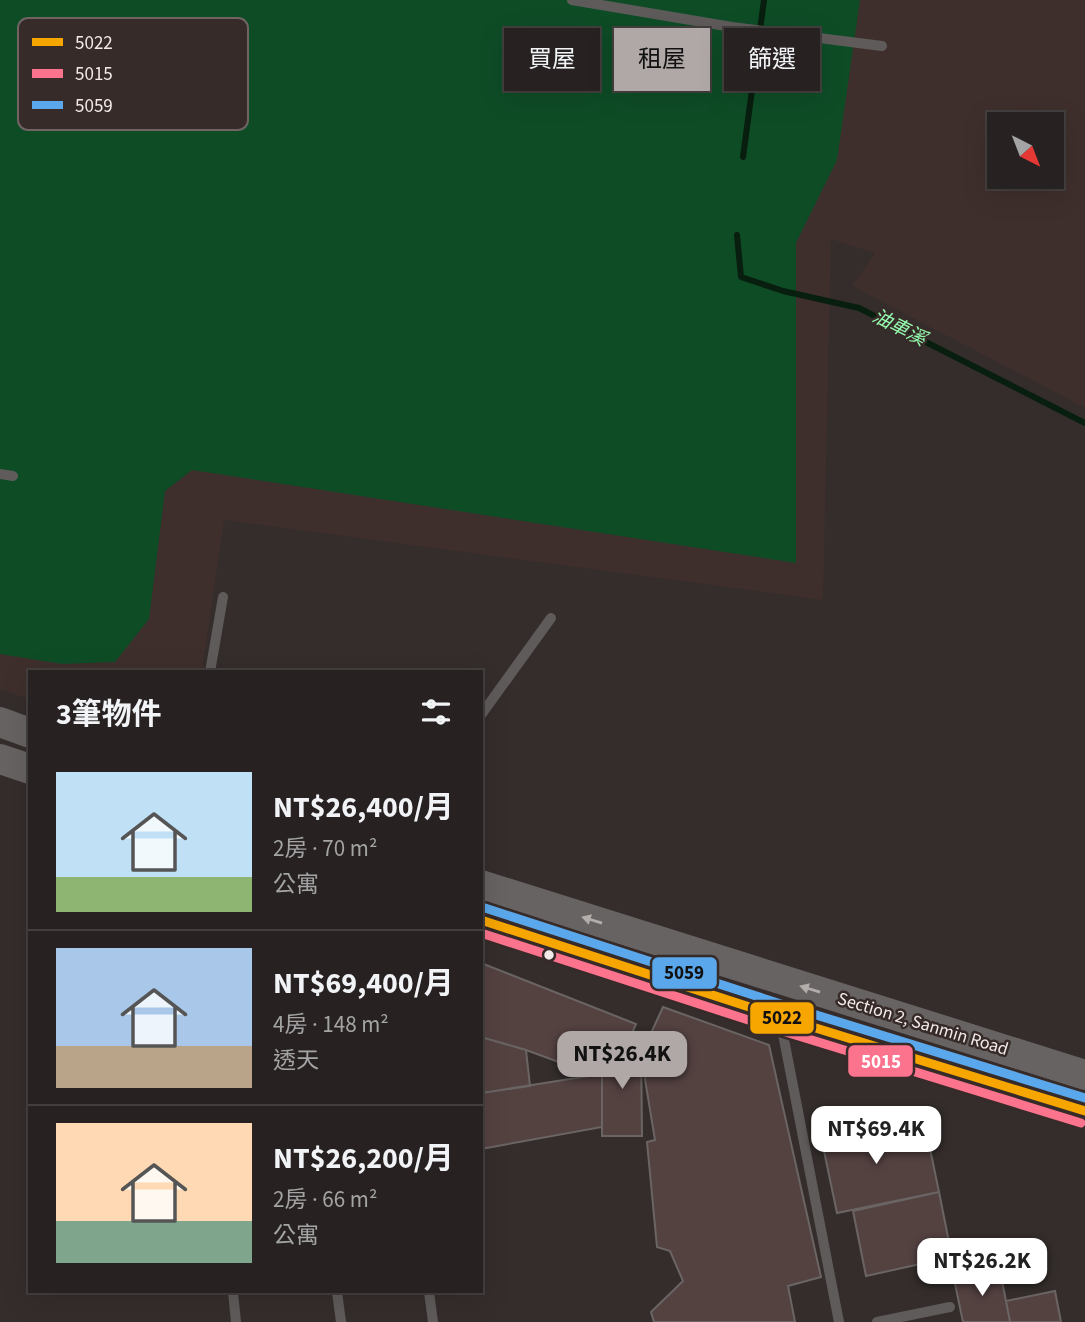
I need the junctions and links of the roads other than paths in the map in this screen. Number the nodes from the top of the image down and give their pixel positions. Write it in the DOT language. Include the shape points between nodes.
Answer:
graph roads {
  1 [pos="572,0"];
  2 [pos="882,46"];
  3 [pos="0,474"];
  4 [pos="13,476"];
  5 [pos="223,597"];
  6 [pos="551,618"];
  7 [pos="210,670"];
  8 [pos="483,712"];
  9 [pos="0,722"];
  10 [pos="28,732"];
  11 [pos="0,759"];
  12 [pos="28,768"];
  13 [pos="483,887"];
  14 [pos="483,921"];
  15 [pos="780,1017"];
  16 [pos="1085,1075"];
  17 [pos="1085,1111"];
  18 [pos="233,1293"];
  19 [pos="337,1293"];
  20 [pos="429,1293"];
  21 [pos="950,1307"];
  22 [pos="236,1322"];
  23 [pos="341,1322"];
  24 [pos="433,1322"];
  25 [pos="839,1322"];
  26 [pos="877,1322"];
  1 -- 2 [label="lane"];
  3 -- 4 [label="lane"];
  5 -- 7 [label="lane"];
  6 -- 8 [label="lane"];
  9 -- 10 [label="main road"];
  11 -- 12 [label="main road"];
  16 -- 13 [label="main road, Section 2, Sanmin Road, one-way"];
  14 -- 15 [label="main road, Section 2, Sanmin Road"];
  15 -- 17 [label="main road, Section 2, Sanmin Road"];
  15 -- 25 [label="lane"];
  18 -- 22 [label="lane"];
  19 -- 23 [label="lane"];
  20 -- 24 [label="lane"];
  21 -- 26 [label="lane"];
}
